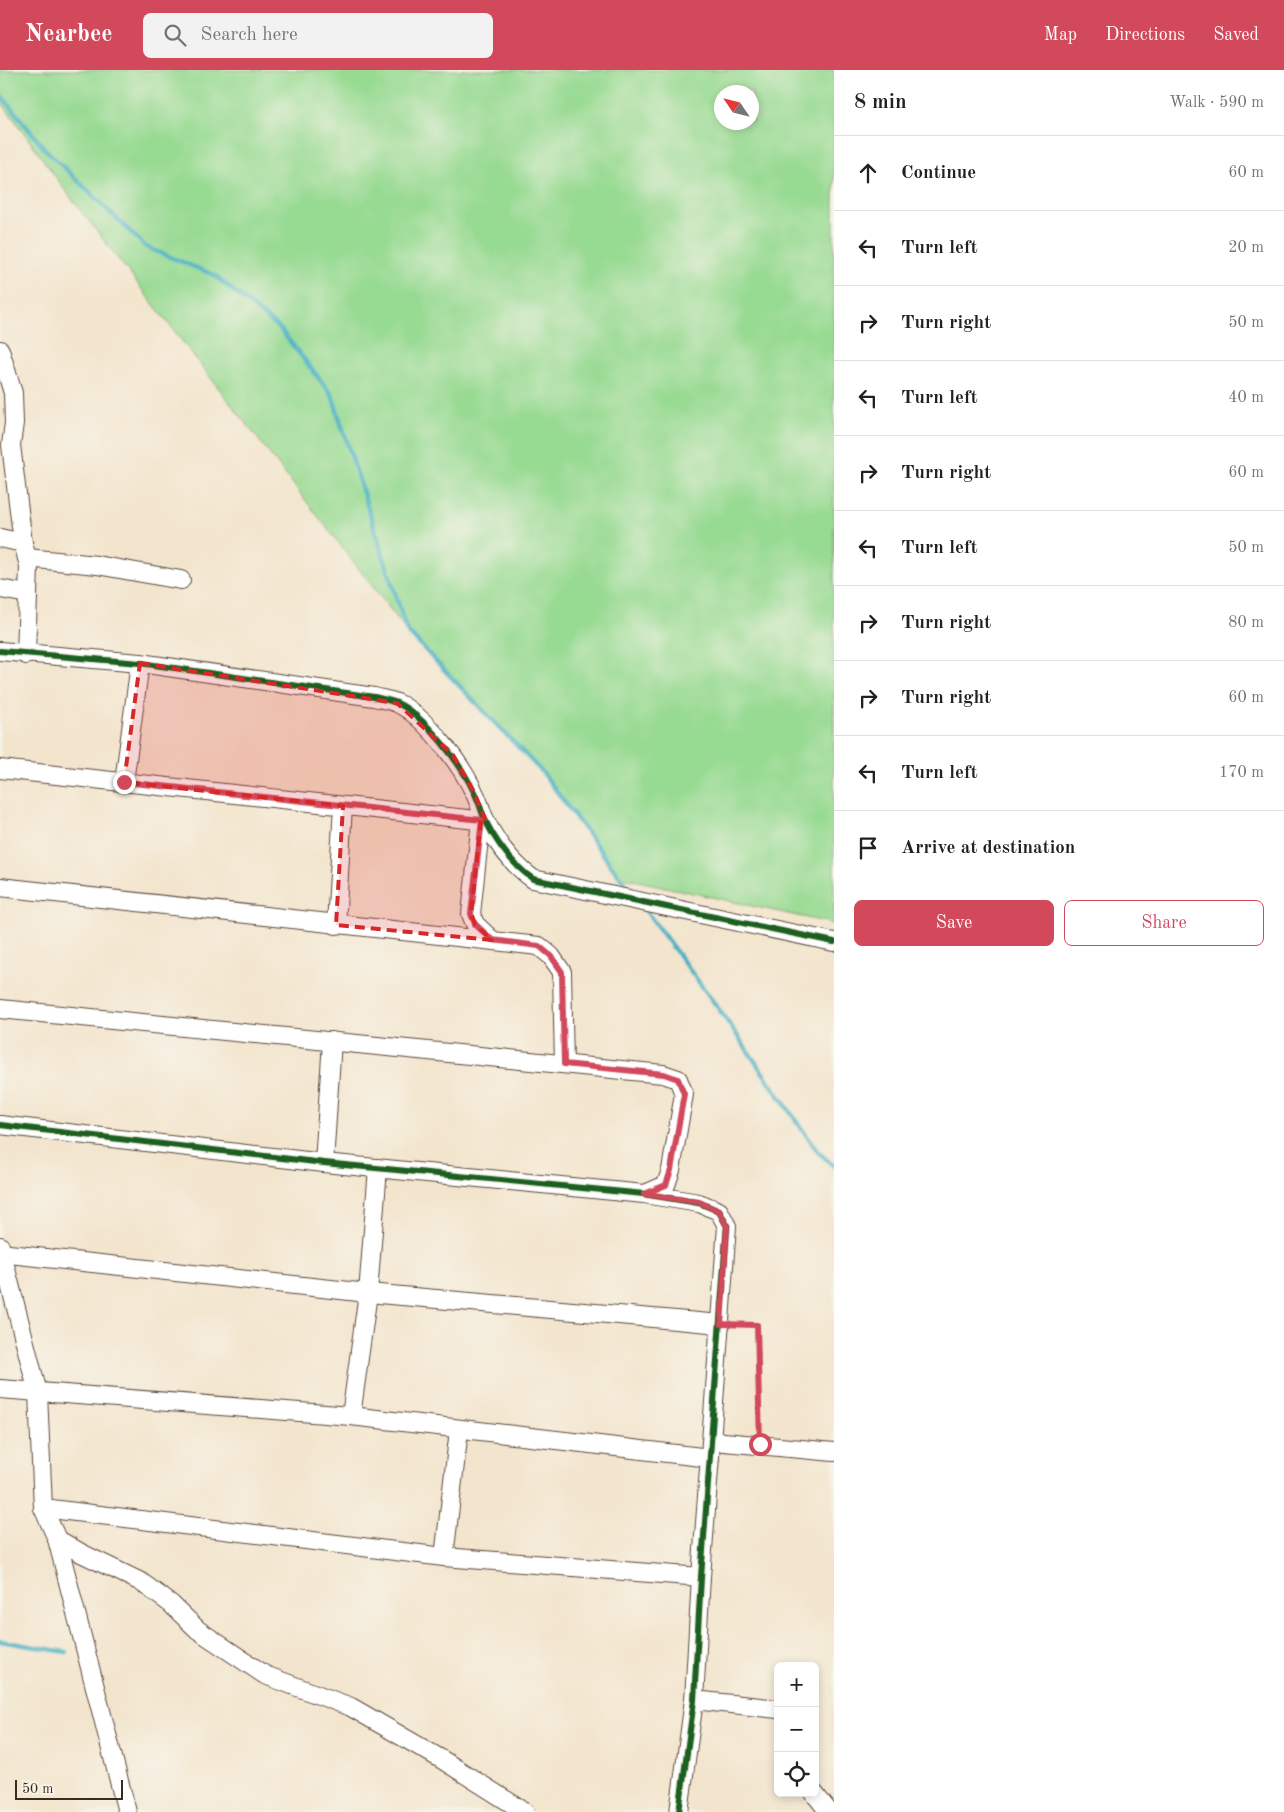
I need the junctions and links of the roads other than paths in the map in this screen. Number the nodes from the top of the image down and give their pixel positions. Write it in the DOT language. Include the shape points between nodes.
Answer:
graph roads {
  1 [pos="0,350"];
  2 [pos="2,369"];
  3 [pos="5,445"];
  4 [pos="0,538"];
  5 [pos="25,551"];
  6 [pos="181,580"];
  7 [pos="0,589"];
  8 [pos="28,594"];
  9 [pos="0,652"];
  10 [pos="26,655"];
  11 [pos="140,663"];
  12 [pos="0,769"];
  13 [pos="124,782"];
  14 [pos="343,806"];
  15 [pos="483,821"];
  16 [pos="0,887"];
  17 [pos="336,925"];
  18 [pos="492,940"];
  19 [pos="834,942"];
  20 [pos="0,1010"];
  21 [pos="332,1041"];
  22 [pos="564,1064"];
  23 [pos="0,1125"];
  24 [pos="324,1163"];
  25 [pos="378,1168"];
  26 [pos="644,1194"];
  27 [pos="1,1251"];
  28 [pos="368,1293"];
  29 [pos="721,1324"];
  30 [pos="0,1389"];
  31 [pos="38,1393"];
  32 [pos="351,1416"];
  33 [pos="459,1430"];
  34 [pos="711,1449"];
  35 [pos="834,1452"];
  36 [pos="43,1508"];
  37 [pos="56,1539"];
  38 [pos="444,1557"];
  39 [pos="701,1576"];
  40 [pos="694,1700"];
  41 [pos="774,1709"];
  42 [pos="817,1797"];
  43 [pos="127,1812"];
  44 [pos="525,1812"];
  45 [pos="679,1812"];
  46 [pos="829,1812"];
  1 -- 2 [label="street"];
  2 -- 3 [label="street" via="13,393 14,423"];
  3 -- 5 [label="street"];
  4 -- 5 [label="street"];
  5 -- 6 [label="street"];
  5 -- 8 [label="street"];
  7 -- 8 [label="street"];
  8 -- 10 [label="street"];
  9 -- 10 [label="street"];
  10 -- 11 [label="street"];
  11 -- 13 [label="street"];
  11 -- 15 [label="street" via="397,703 436,735 453,755 474,792"];
  12 -- 13 [label="street"];
  13 -- 14 [label="street"];
  14 -- 15 [label="street"];
  14 -- 17 [label="street"];
  15 -- 18 [label="street" via="471,914 475,924"];
  15 -- 19 [label="street" via="507,856 533,879"];
  16 -- 17 [label="street"];
  17 -- 18 [label="street"];
  18 -- 22 [label="street" via="539,946 557,963 562,972"];
  20 -- 21 [label="street"];
  21 -- 22 [label="street"];
  21 -- 24 [label="street"];
  22 -- 26 [label="street" via="664,1074 678,1079 684,1094 671,1170 666,1185"];
  23 -- 24 [label="street"];
  24 -- 25 [label="street"];
  25 -- 26 [label="street"];
  25 -- 28 [label="street"];
  26 -- 29 [label="street" via="699,1202 719,1211 727,1226"];
  27 -- 28 [label="street"];
  27 -- 31 [label="street"];
  28 -- 29 [label="street"];
  28 -- 32 [label="street"];
  29 -- 34 [label="street"];
  30 -- 31 [label="street"];
  31 -- 32 [label="street"];
  31 -- 36 [label="street"];
  32 -- 33 [label="street"];
  33 -- 34 [label="street"];
  33 -- 38 [label="street"];
  34 -- 35 [label="street" via="760,1444"];
  34 -- 39 [label="street"];
  36 -- 37 [label="street"];
  36 -- 38 [label="street"];
  37 -- 43 [label="street"];
  37 -- 44 [label="street" via="141,1582 198,1630 265,1675 351,1707"];
  38 -- 39 [label="street"];
  39 -- 40 [label="street"];
  40 -- 41 [label="street"];
  40 -- 45 [label="street"];
  42 -- 46 [label="street"];
}
